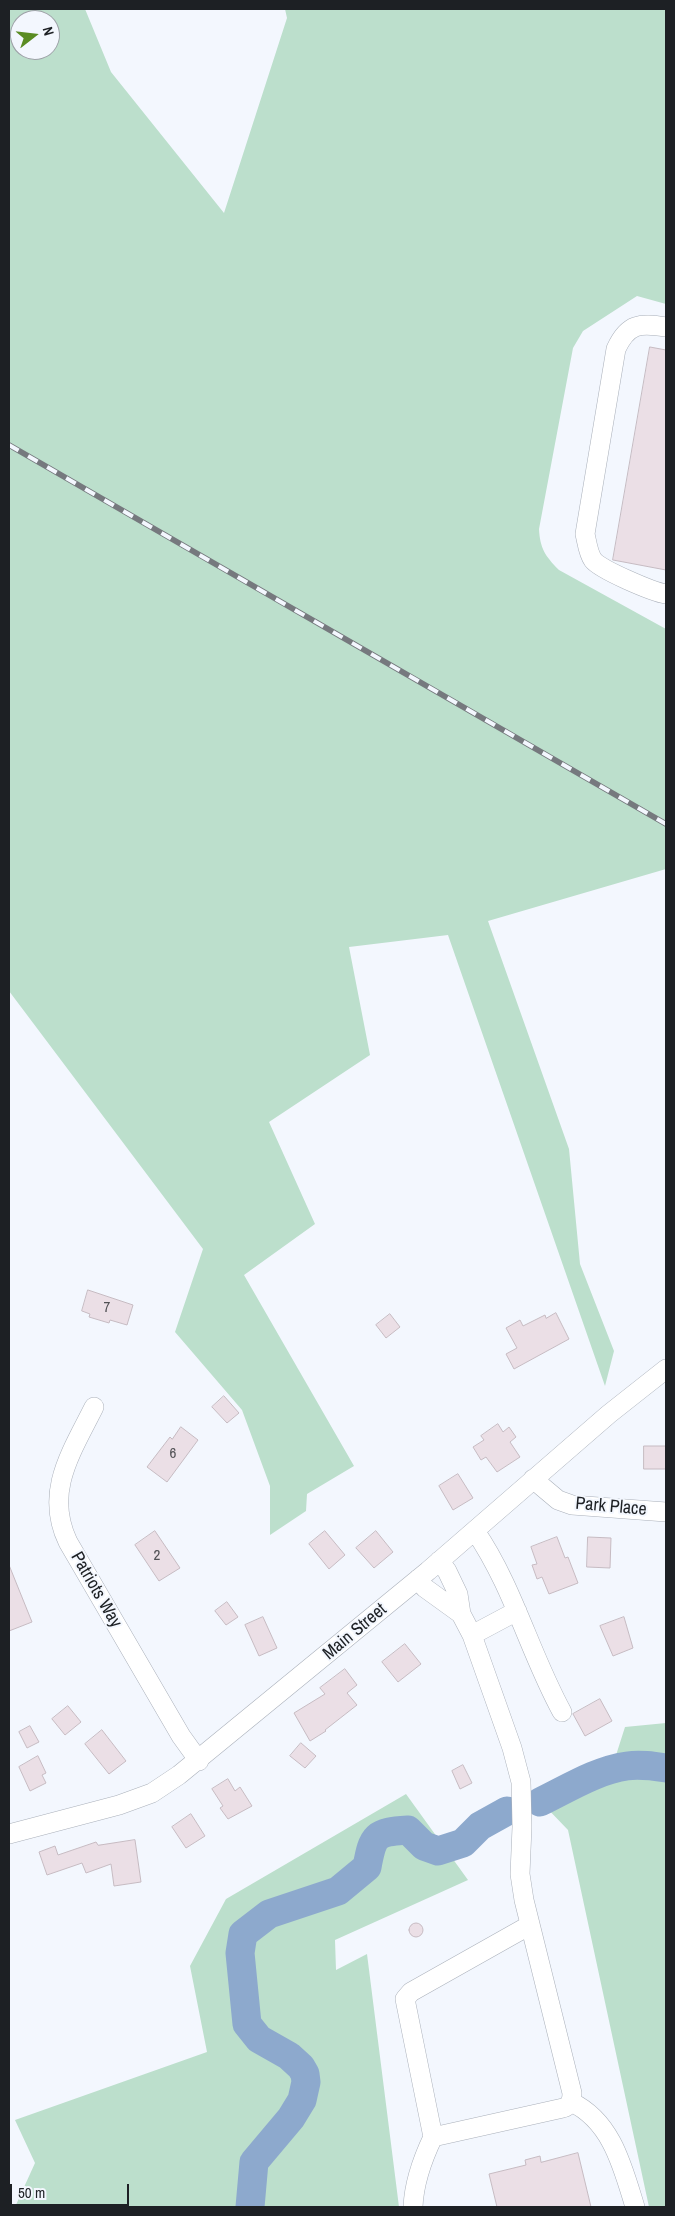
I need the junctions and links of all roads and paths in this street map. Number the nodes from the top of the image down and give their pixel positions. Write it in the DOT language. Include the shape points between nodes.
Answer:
graph roads {
  1 [pos="666,327"];
  2 [pos="666,594"];
  3 [pos="666,1369"];
  4 [pos="94,1408"];
  5 [pos="533,1479"];
  6 [pos="666,1512"];
  7 [pos="475,1531"];
  8 [pos="439,1562"];
  9 [pos="418,1579"];
  10 [pos="517,1611"];
  11 [pos="461,1614"];
  12 [pos="472,1635"];
  13 [pos="562,1712"];
  14 [pos="199,1761"];
  15 [pos="9,1834"];
  16 [pos="530,1925"];
  17 [pos="571,2102"];
  18 [pos="434,2137"];
  19 [pos="413,2207"];
  20 [pos="634,2207"];
  1 -- 2 [label="street" via="635,326 626,332 616,349 585,534 593,560 653,591"];
  3 -- 5 [label="street, Main Street"];
  4 -- 14 [label="street, Patriots Way" via="62,1477 58,1496 59,1521 166,1711"];
  5 -- 6 [label="street, Park Place" via="558,1500 572,1505"];
  5 -- 7 [label="street, Main Street"];
  7 -- 8 [label="street, Main Street"];
  7 -- 10 [label="street"];
  8 -- 9 [label="street, Main Street"];
  8 -- 11 [label="street" via="447,1570 458,1594"];
  9 -- 11 [label="street" via="425,1588"];
  9 -- 14 [label="street, Main Street"];
  10 -- 12 [label="street"];
  10 -- 13 [label="street"];
  11 -- 12 [label="street"];
  12 -- 16 [label="street" via="512,1748 520,1782 520,1874"];
  14 -- 15 [label="street, Main Street" via="143,1797"];
  16 -- 17 [label="street" via="572,2093"];
  16 -- 18 [label="street" via="410,1992 405,1999"];
  17 -- 18 [label="street" via="562,2108"];
  17 -- 20 [label="street" via="600,2127 617,2151"];
  18 -- 19 [label="street" via="418,2173"];
}
